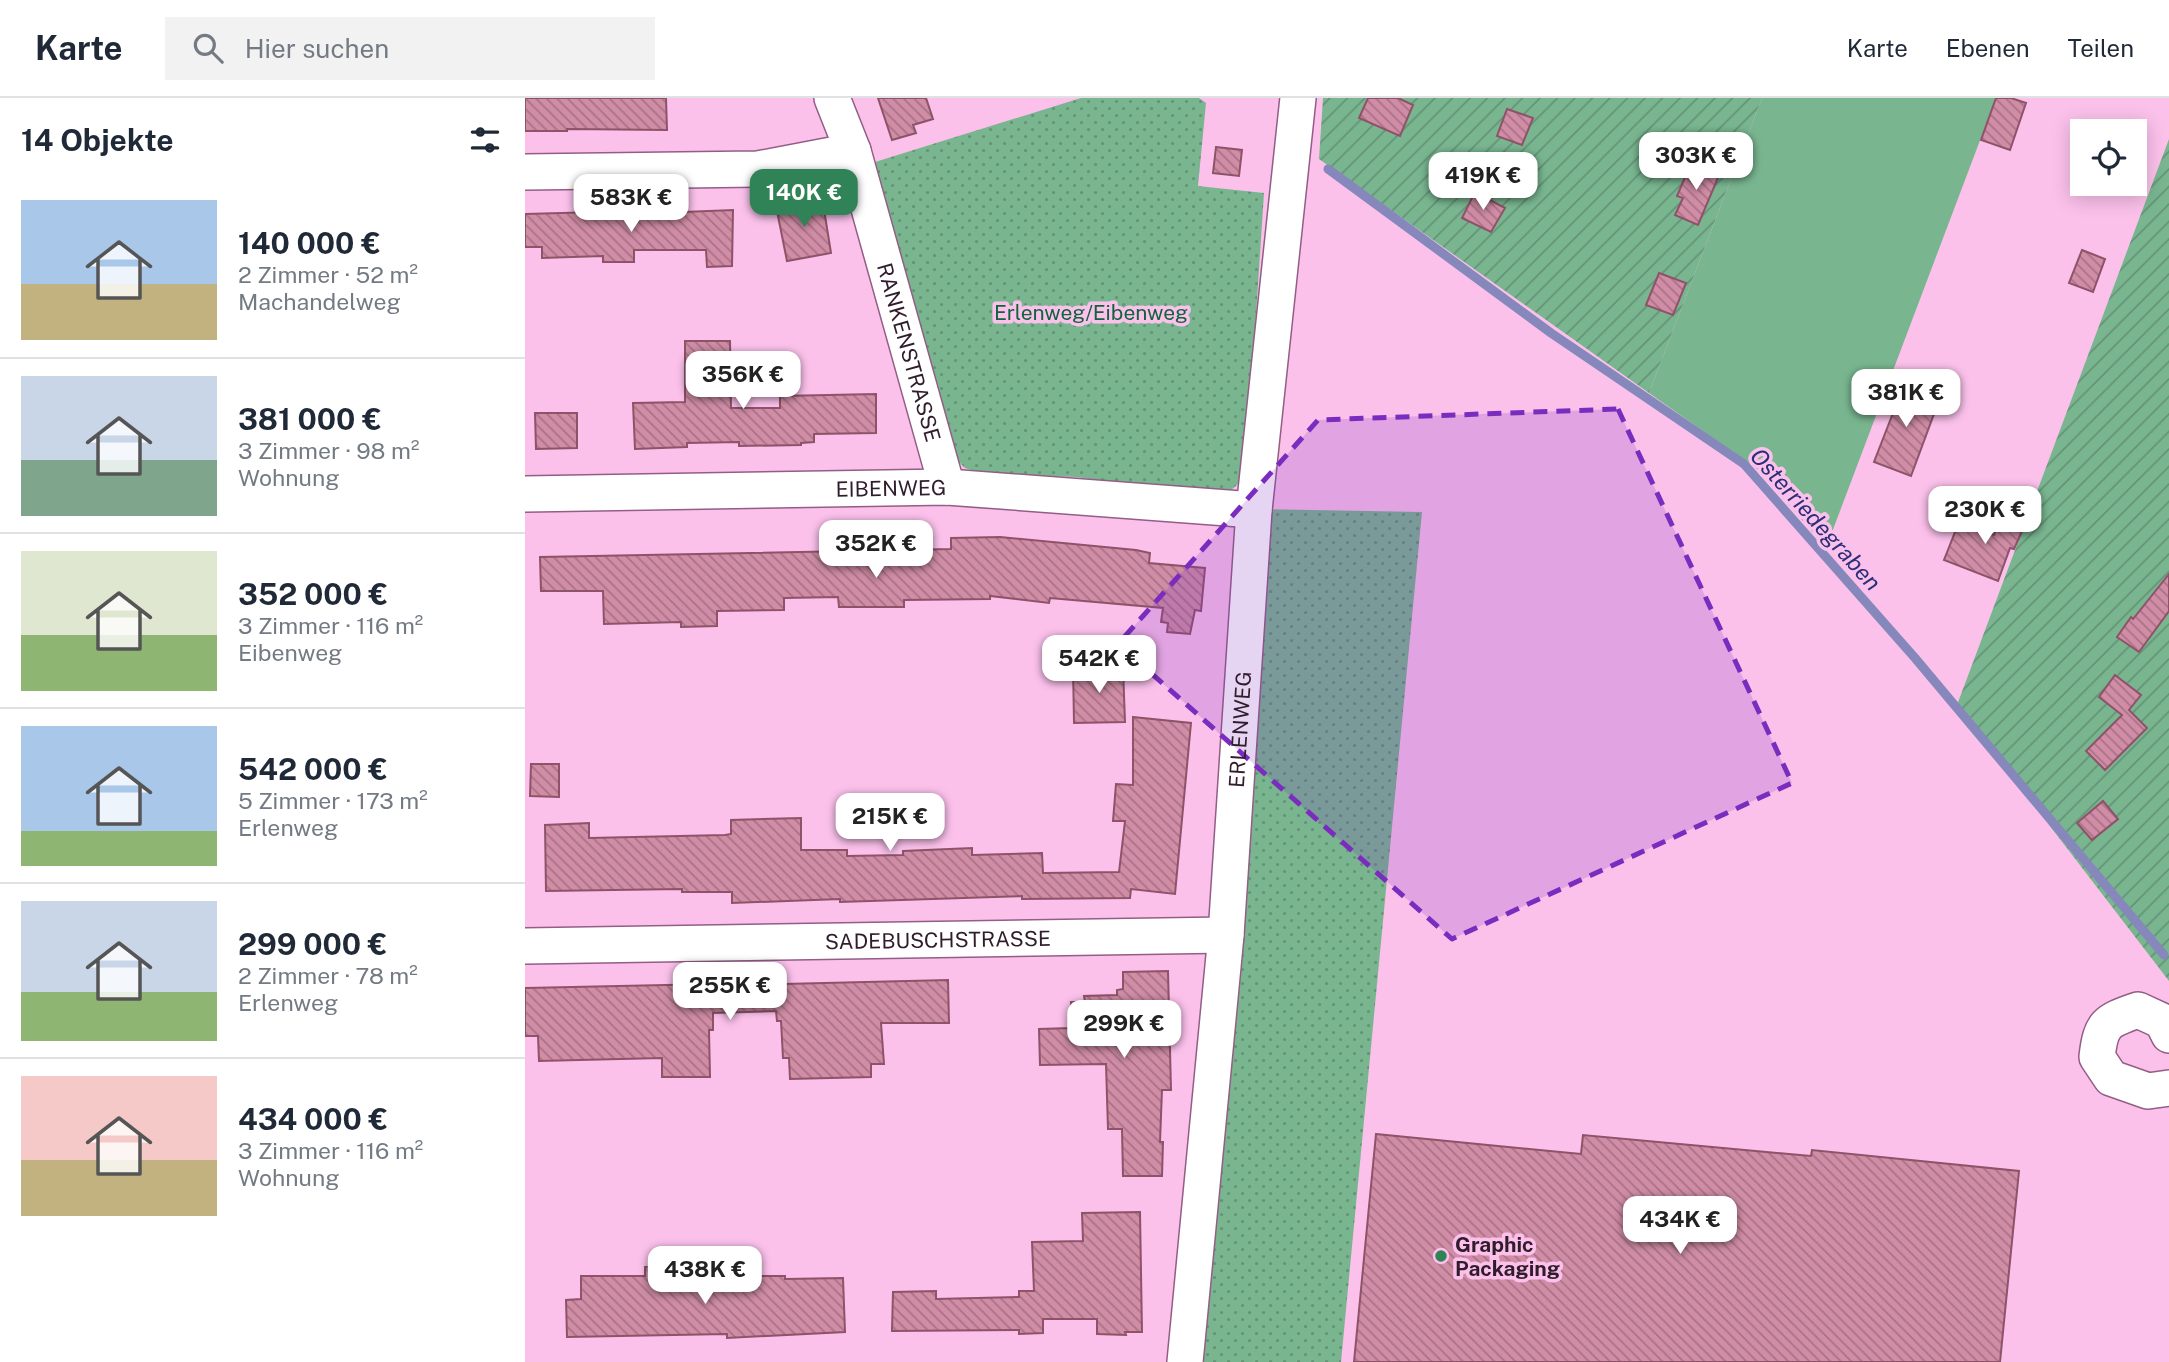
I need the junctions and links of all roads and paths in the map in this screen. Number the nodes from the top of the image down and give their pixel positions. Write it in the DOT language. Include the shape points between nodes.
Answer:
graph roads {
  1 [pos="832,98"];
  2 [pos="1298,98"];
  3 [pos="853,151"];
  4 [pos="525,172"];
  5 [pos="947,487"];
  6 [pos="525,494"];
  7 [pos="1254,510"];
  8 [pos="1226,935"];
  9 [pos="525,946"];
  10 [pos="2169,1035"];
  11 [pos="2169,1088"];
  12 [pos="1185,1362"];
  1 -- 3 [label="street, RANKENSTRASSE"];
  2 -- 7 [label="street, ERLENWEG"];
  3 -- 4 [label="street" via="758,169"];
  3 -- 5 [label="street, RANKENSTRASSE"];
  5 -- 6 [label="street, EIBENWEG"];
  5 -- 7 [label="street, EIBENWEG"];
  7 -- 8 [label="street, ERLENWEG"];
  8 -- 9 [label="street, SADEBUSCHSTRASSE"];
  8 -- 12 [label="street, ERLENWEG"];
  10 -- 11 [label="street" via="2162,1021 2138,1010 2111,1019 2099,1039 2097,1057 2111,1078 2148,1091"];
}
